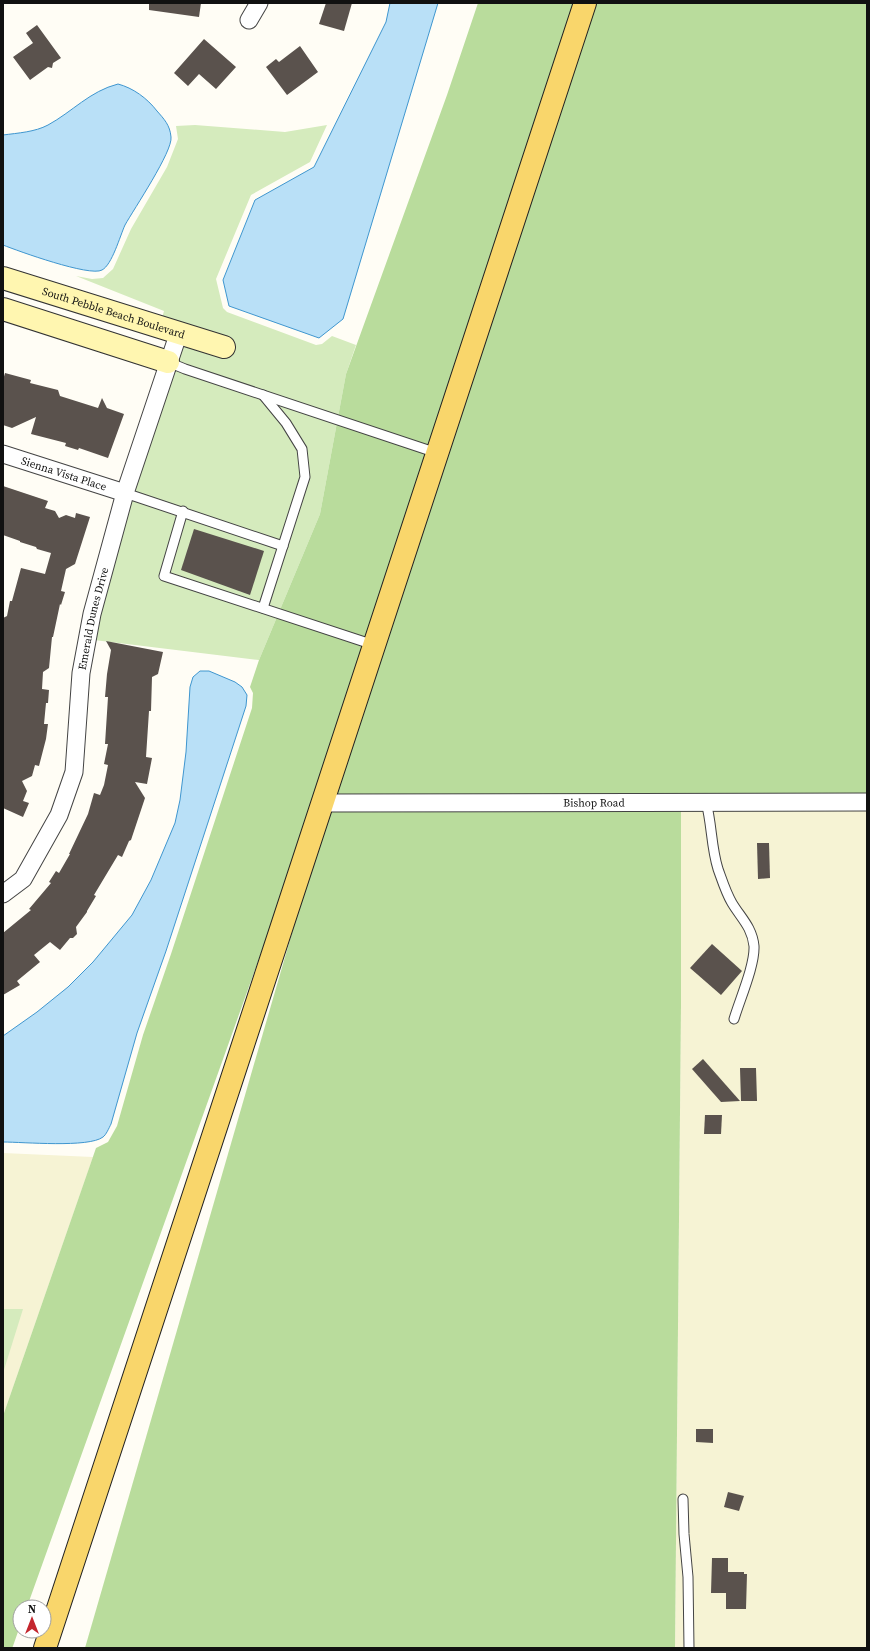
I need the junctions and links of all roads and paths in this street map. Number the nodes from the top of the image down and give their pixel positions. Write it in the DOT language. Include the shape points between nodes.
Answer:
graph roads {
  1 [pos="259,3"];
  2 [pos="585,3"];
  3 [pos="249,20"];
  4 [pos="3,278"];
  5 [pos="3,309"];
  6 [pos="179,332"];
  7 [pos="224,347"];
  8 [pos="168,362"];
  9 [pos="262,395"];
  10 [pos="437,453"];
  11 [pos="3,454"];
  12 [pos="125,493"];
  13 [pos="183,512"];
  14 [pos="283,546"];
  15 [pos="263,608"];
  16 [pos="374,645"];
  17 [pos="706,802"];
  18 [pos="867,802"];
  19 [pos="322,803"];
  20 [pos="3,894"];
  21 [pos="734,1019"];
  22 [pos="683,1499"];
  23 [pos="45,1648"];
  24 [pos="689,1648"];
  1 -- 3 [label="street"];
  2 -- 10 [label="main road"];
  4 -- 6 [label="street, South Pebble Beach Boulevard"];
  5 -- 8 [label="street"];
  6 -- 7 [label="street, South Pebble Beach Boulevard"];
  6 -- 8 [label="street, Emerald Dunes Drive"];
  8 -- 9 [label="lane"];
  8 -- 12 [label="street, Emerald Dunes Drive"];
  9 -- 10 [label="lane"];
  9 -- 14 [label="lane" via="286,423 302,449 305,477"];
  10 -- 16 [label="main road"];
  11 -- 12 [label="street, Sienna Vista Place"];
  12 -- 13 [label="lane"];
  12 -- 20 [label="street, Emerald Dunes Drive" via="92,614 81,673 74,772 59,815 23,879"];
  13 -- 14 [label="lane"];
  13 -- 15 [label="lane" via="164,576"];
  14 -- 15 [label="lane"];
  15 -- 16 [label="lane"];
  16 -- 19 [label="main road"];
  17 -- 18 [label="street, Bishop Road"];
  17 -- 19 [label="street, Bishop Road"];
  17 -- 21 [label="lane" via="712,847 718,868 731,901 751,930 754,945 754,958"];
  19 -- 23 [label="main road"];
  22 -- 24 [label="lane"];
}
